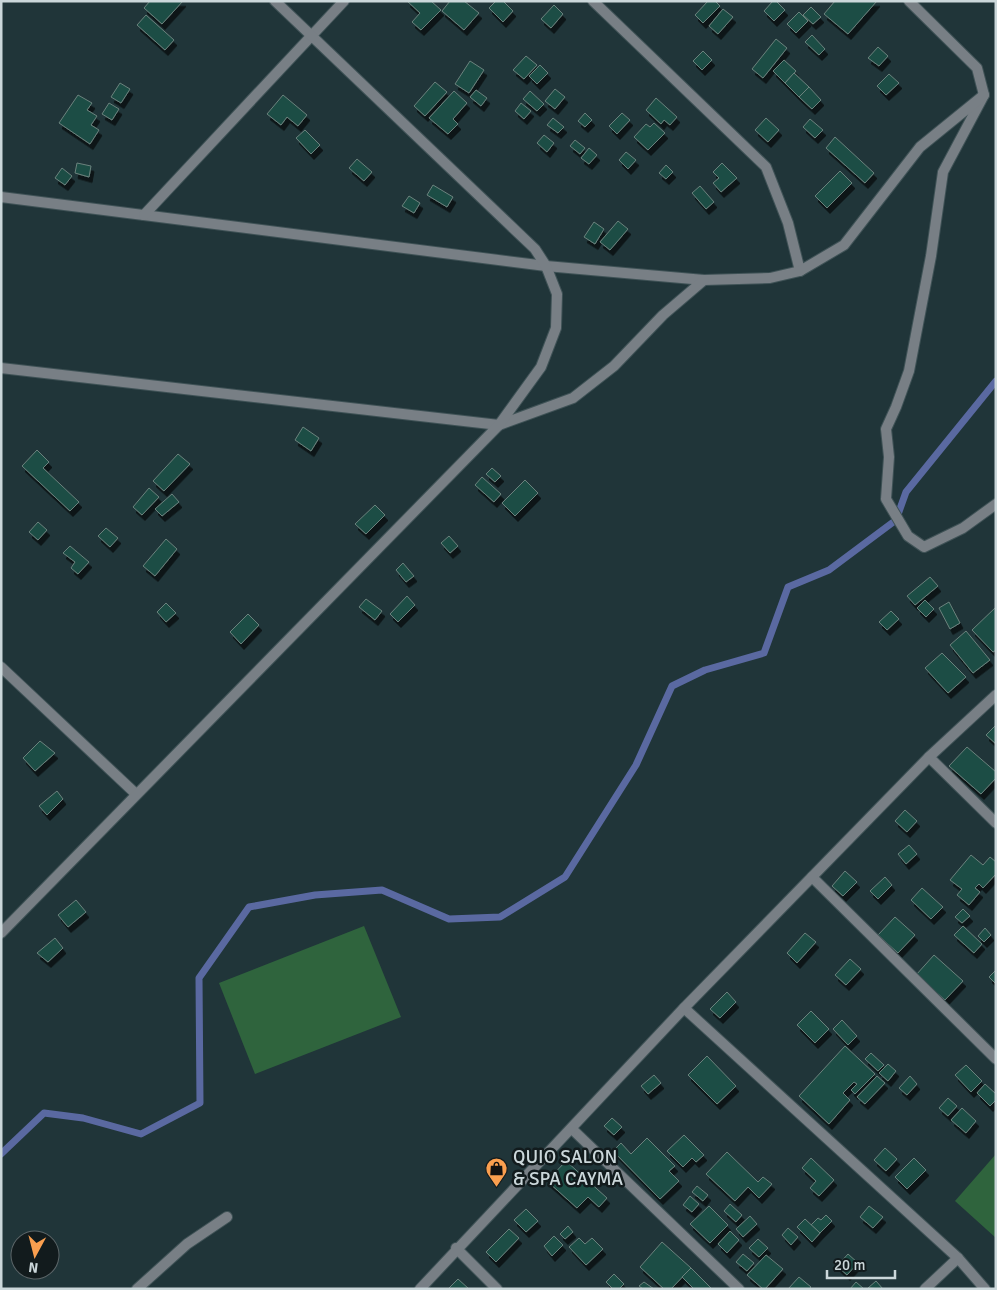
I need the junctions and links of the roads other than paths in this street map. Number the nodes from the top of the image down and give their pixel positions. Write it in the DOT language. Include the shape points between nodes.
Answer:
graph roads {
  1 [pos="275,1"];
  2 [pos="344,1"];
  3 [pos="593,1"];
  4 [pos="909,1"];
  5 [pos="311,36"];
  6 [pos="984,95"];
  7 [pos="1,197"];
  8 [pos="144,215"];
  9 [pos="546,266"];
  10 [pos="800,271"];
  11 [pos="704,280"];
  12 [pos="1,368"];
  13 [pos="499,425"];
  14 [pos="996,504"];
  15 [pos="1,667"];
  16 [pos="996,695"];
  17 [pos="929,757"];
  18 [pos="136,794"];
  19 [pos="996,823"];
  20 [pos="812,877"];
  21 [pos="1,933"];
  22 [pos="684,1008"];
  23 [pos="996,1060"];
  24 [pos="572,1129"];
  25 [pos="227,1217"];
  26 [pos="456,1248"];
  27 [pos="958,1258"];
  28 [pos="137,1289"];
  29 [pos="420,1289"];
  30 [pos="497,1289"];
  31 [pos="739,1289"];
  32 [pos="926,1289"];
  33 [pos="985,1289"];
  1 -- 5 [label="street"];
  2 -- 5 [label="street"];
  3 -- 10 [label="street" via="766,167 788,223"];
  4 -- 6 [label="street" via="977,68"];
  5 -- 8 [label="street"];
  5 -- 9 [label="street" via="535,249"];
  6 -- 10 [label="street" via="920,147 844,245"];
  6 -- 14 [label="street" via="943,172 909,371 886,429 889,457 886,499 908,536 924,547 963,528"];
  7 -- 8 [label="street"];
  8 -- 9 [label="street"];
  9 -- 11 [label="street"];
  9 -- 13 [label="street" via="556,294 556,328 541,367"];
  10 -- 11 [label="street" via="770,278"];
  11 -- 13 [label="street" via="663,315 614,366 573,398"];
  12 -- 13 [label="street"];
  13 -- 18 [label="street"];
  15 -- 18 [label="street"];
  16 -- 17 [label="street"];
  17 -- 19 [label="street"];
  17 -- 20 [label="street"];
  18 -- 21 [label="street"];
  20 -- 22 [label="street"];
  20 -- 23 [label="street"];
  22 -- 24 [label="street"];
  22 -- 27 [label="street"];
  24 -- 26 [label="street"];
  24 -- 31 [label="street"];
  25 -- 28 [label="street" via="187,1244"];
  26 -- 29 [label="street"];
  26 -- 30 [label="street"];
  27 -- 32 [label="street"];
  27 -- 33 [label="street"];
}
